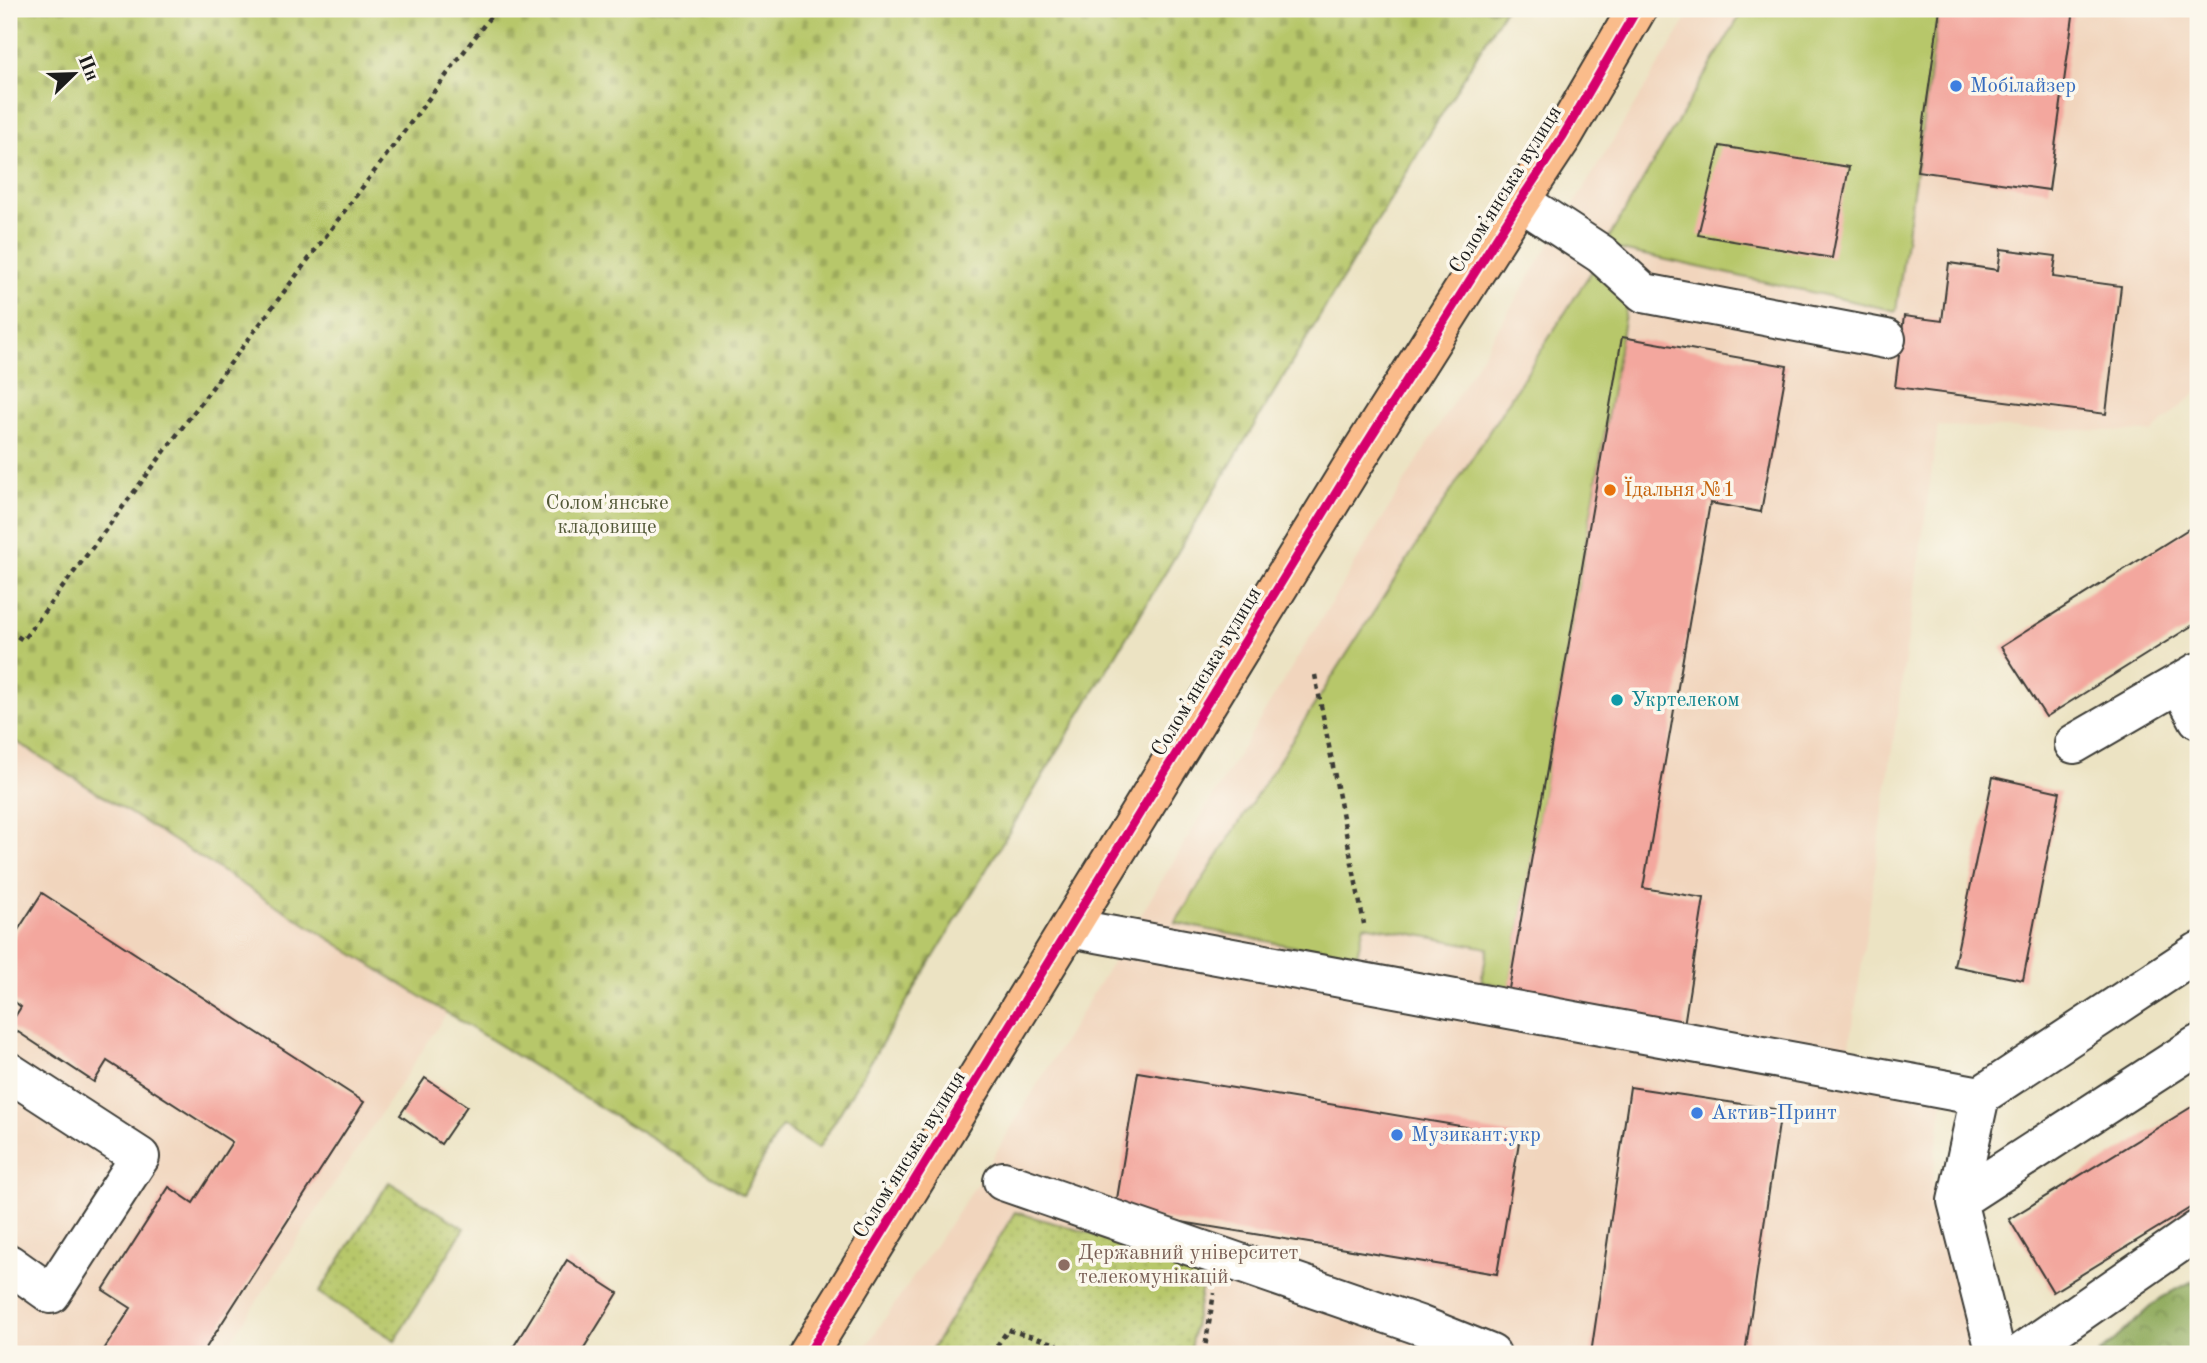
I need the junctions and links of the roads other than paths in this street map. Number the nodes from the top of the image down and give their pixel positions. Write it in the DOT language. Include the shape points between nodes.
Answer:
graph roads {
  1 [pos="1637,9"];
  2 [pos="1520,201"];
  3 [pos="1886,339"];
  4 [pos="2189,678"];
  5 [pos="2198,719"];
  6 [pos="2074,744"];
  7 [pos="1070,928"];
  8 [pos="2198,952"];
  9 [pos="2198,1045"];
  10 [pos="9,1072"];
  11 [pos="1980,1096"];
  12 [pos="1003,1181"];
  13 [pos="1957,1201"];
  14 [pos="2198,1230"];
  15 [pos="9,1264"];
  16 [pos="1418,1339"];
  17 [pos="808,1354"];
  18 [pos="1491,1354"];
  19 [pos="1996,1354"];
  20 [pos="2020,1354"];
  1 -- 2 [label="main road, Соломʼянська вулиця"];
  2 -- 3 [label="lane" via="1601,254 1644,293"];
  2 -- 7 [label="main road, Соломʼянська вулиця"];
  4 -- 5 [label="lane"];
  4 -- 6 [label="lane"];
  7 -- 11 [label="lane"];
  7 -- 17 [label="main road, Соломʼянська вулиця"];
  8 -- 11 [label="lane"];
  9 -- 13 [label="lane"];
  10 -- 15 [label="lane" via="140,1157 51,1294"];
  11 -- 13 [label="lane"];
  12 -- 16 [label="lane" via="1220,1255"];
  13 -- 19 [label="lane"];
  14 -- 20 [label="lane"];
  16 -- 18 [label="lane"];
}
